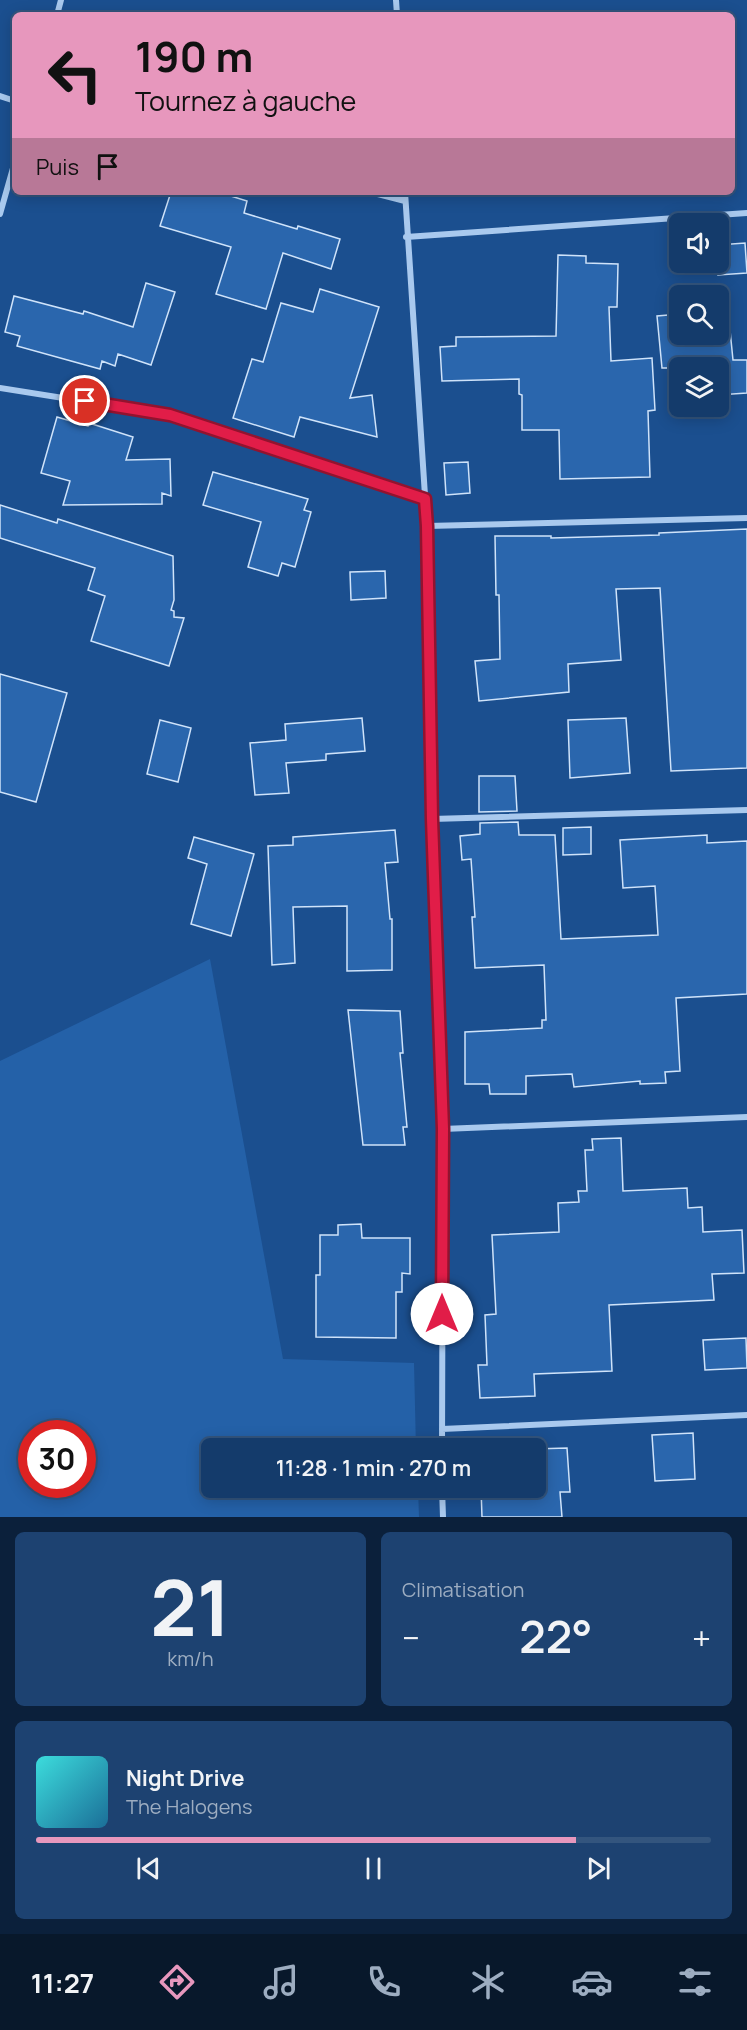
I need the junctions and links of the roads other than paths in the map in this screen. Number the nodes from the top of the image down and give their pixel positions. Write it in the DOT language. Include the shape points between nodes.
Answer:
graph roads {
  1 [pos="12,172"];
  2 [pos="382,195"];
  3 [pos="405,195"];
  4 [pos="405,201"];
  5 [pos="747,213"];
  6 [pos="0,214"];
  7 [pos="406,237"];
  8 [pos="0,388"];
  9 [pos="425,499"];
  10 [pos="747,518"];
  11 [pos="427,526"];
  12 [pos="747,810"];
  13 [pos="432,819"];
  14 [pos="747,1117"];
  15 [pos="443,1129"];
  16 [pos="747,1415"];
  17 [pos="442,1429"];
  18 [pos="442,1438"];
  19 [pos="442,1498"];
  20 [pos="442,1517"];
  1 -- 6 [label="street"];
  2 -- 4 [label="street"];
  3 -- 4 [label="street"];
  4 -- 7 [label="street"];
  5 -- 7 [label="street"];
  7 -- 9 [label="street"];
  8 -- 9 [label="street" via="170,415"];
  9 -- 11 [label="street"];
  10 -- 11 [label="street"];
  11 -- 13 [label="street"];
  12 -- 13 [label="street"];
  13 -- 15 [label="street"];
  14 -- 15 [label="street"];
  15 -- 17 [label="street"];
  16 -- 17 [label="street"];
  17 -- 18 [label="street"];
  19 -- 20 [label="street"];
}
